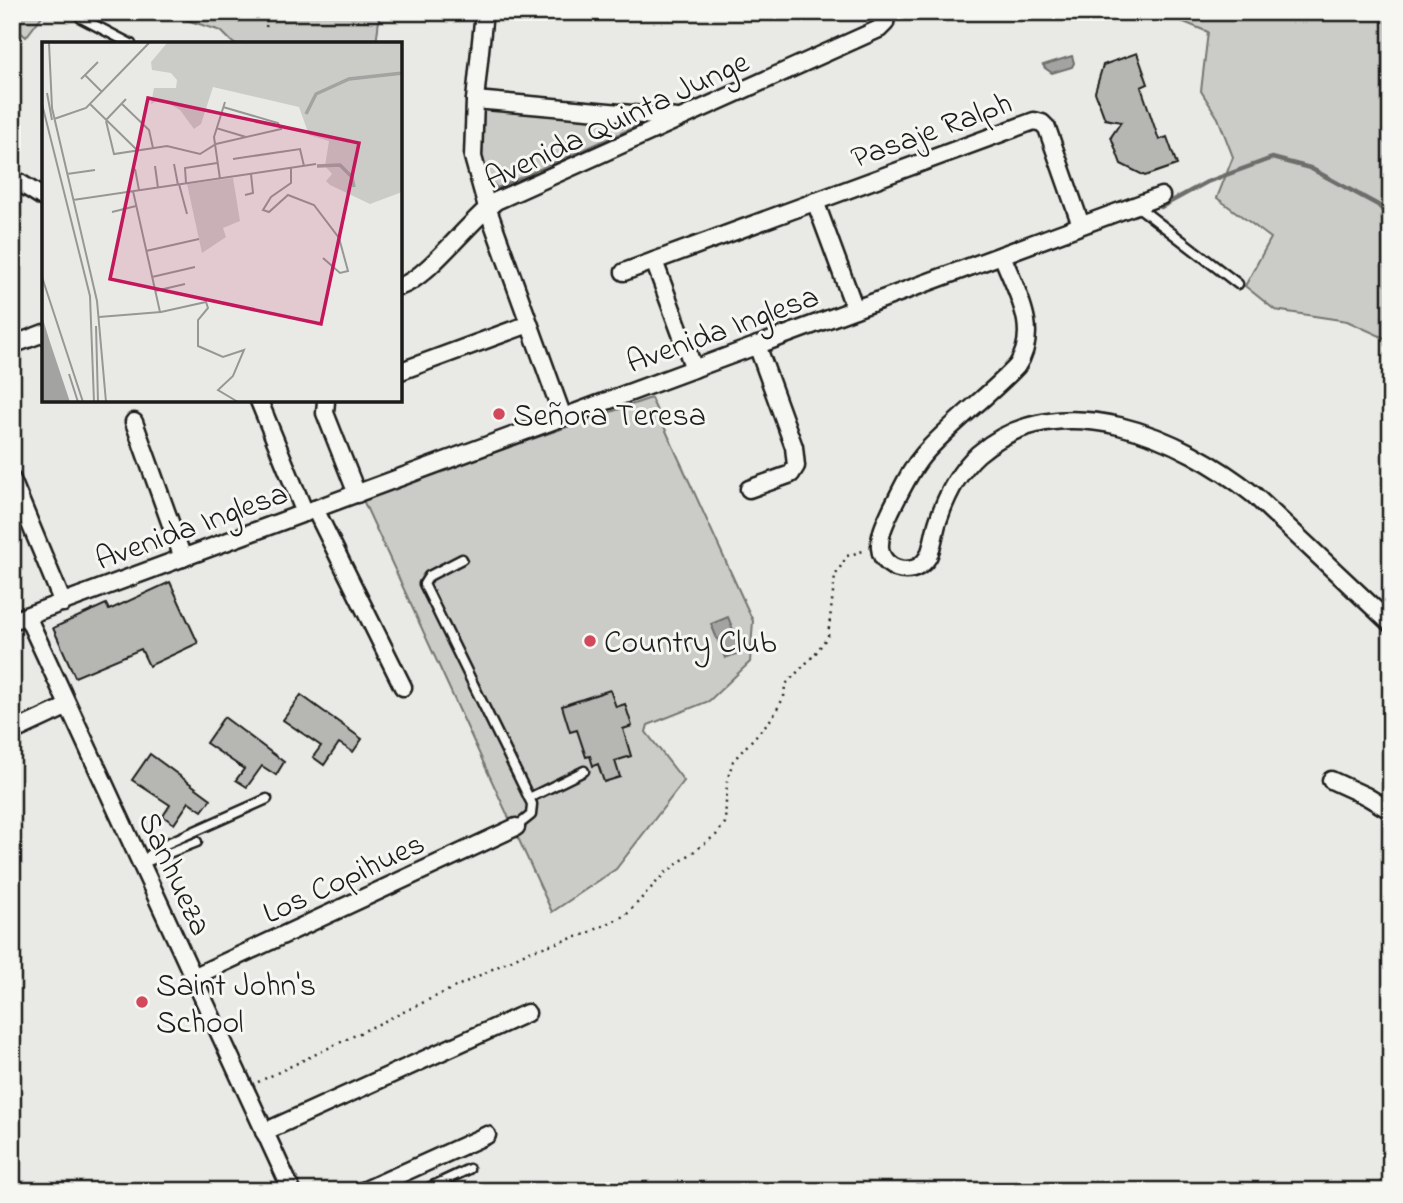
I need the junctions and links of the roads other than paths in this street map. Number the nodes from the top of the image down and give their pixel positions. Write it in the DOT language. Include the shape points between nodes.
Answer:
graph roads {
  1 [pos="484,12"];
  2 [pos="887,12"];
  3 [pos="81,19"];
  4 [pos="127,42"];
  5 [pos="475,100"];
  6 [pos="679,118"];
  7 [pos="12,178"];
  8 [pos="1161,196"];
  9 [pos="42,197"];
  10 [pos="815,201"];
  11 [pos="1137,206"];
  12 [pos="487,208"];
  13 [pos="1081,225"];
  14 [pos="1002,255"];
  15 [pos="654,261"];
  16 [pos="624,272"];
  17 [pos="1238,284"];
  18 [pos="402,286"];
  19 [pos="855,309"];
  20 [pos="529,324"];
  21 [pos="42,334"];
  22 [pos="12,345"];
  23 [pos="757,345"];
  24 [pos="694,369"];
  25 [pos="402,371"];
  26 [pos="258,402"];
  27 [pos="326,402"];
  28 [pos="563,417"];
  29 [pos="134,422"];
  30 [pos="12,480"];
  31 [pos="749,489"];
  32 [pos="357,494"];
  33 [pos="310,511"];
  34 [pos="183,558"];
  35 [pos="461,559"];
  36 [pos="63,603"];
  37 [pos="19,619"];
  38 [pos="1391,624"];
  39 [pos="403,688"];
  40 [pos="68,706"];
  41 [pos="12,732"];
  42 [pos="584,771"];
  43 [pos="1331,780"];
  44 [pos="529,798"];
  45 [pos="267,799"];
  46 [pos="1391,811"];
  47 [pos="516,827"];
  48 [pos="197,842"];
  49 [pos="141,863"];
  50 [pos="193,977"];
  51 [pos="527,1013"];
  52 [pos="264,1132"];
  53 [pos="487,1135"];
  54 [pos="469,1168"];
  55 [pos="292,1191"];
  56 [pos="363,1191"];
  57 [pos="422,1191"];
  1 -- 5 [label="street"];
  2 -- 6 [label="street, Avenida Quinta Junge" via="885,23 874,31"];
  3 -- 4 [label="lane"];
  5 -- 6 [label="street"];
  5 -- 12 [label="street" via="473,157"];
  6 -- 12 [label="street, Avenida Quinta Junge"];
  7 -- 9 [label="street"];
  8 -- 11 [label="street, Avenida Inglesa"];
  10 -- 13 [label="street, Pasaje Ralph" via="1038,122 1048,131"];
  10 -- 15 [label="street, Pasaje Ralph"];
  10 -- 19 [label="street"];
  11 -- 13 [label="street, Avenida Inglesa"];
  11 -- 17 [label="lane"];
  12 -- 18 [label="street, Avenida Quinta Junge" via="417,278"];
  12 -- 20 [label="street"];
  13 -- 14 [label="street, Avenida Inglesa"];
  14 -- 19 [label="street, Avenida Inglesa"];
  14 -- 38 [label="street" via="1027,322 1025,351 1010,373 934,444 907,477 885,523 880,546 883,558 895,568 910,570 927,558 949,494 978,455 1007,436 1038,424 1094,421 1150,435 1234,478"];
  15 -- 16 [label="street, Pasaje Ralph"];
  15 -- 24 [label="street"];
  19 -- 23 [label="street, Avenida Inglesa"];
  20 -- 25 [label="street"];
  20 -- 28 [label="street"];
  21 -- 22 [label="street"];
  23 -- 24 [label="street, Avenida Inglesa"];
  23 -- 31 [label="street" via="790,431 796,462 791,474"];
  24 -- 28 [label="street, Avenida Inglesa"];
  26 -- 33 [label="street"];
  27 -- 32 [label="street" via="325,413"];
  28 -- 32 [label="street, Avenida Inglesa"];
  29 -- 34 [label="street"];
  30 -- 36 [label="street"];
  32 -- 33 [label="street, Avenida Inglesa"];
  33 -- 34 [label="street, Avenida Inglesa"];
  33 -- 39 [label="street"];
  34 -- 36 [label="street, Avenida Inglesa"];
  35 -- 44 [label="lane" via="429,576 424,584"];
  36 -- 37 [label="street, Avenida Inglesa"];
  37 -- 40 [label="street, Sanhueza"];
  40 -- 41 [label="street"];
  40 -- 49 [label="street, Sanhueza"];
  42 -- 44 [label="lane"];
  43 -- 46 [label="street"];
  44 -- 47 [label="lane" via="531,815"];
  45 -- 49 [label="lane" via="159,847"];
  47 -- 50 [label="street, Los Copihues"];
  48 -- 49 [label="lane"];
  49 -- 50 [label="street, Sanhueza"];
  50 -- 52 [label="street, Sanhueza"];
  51 -- 52 [label="street"];
  52 -- 55 [label="street, Sanhueza"];
  53 -- 56 [label="street"];
  54 -- 57 [label="lane"];
}
